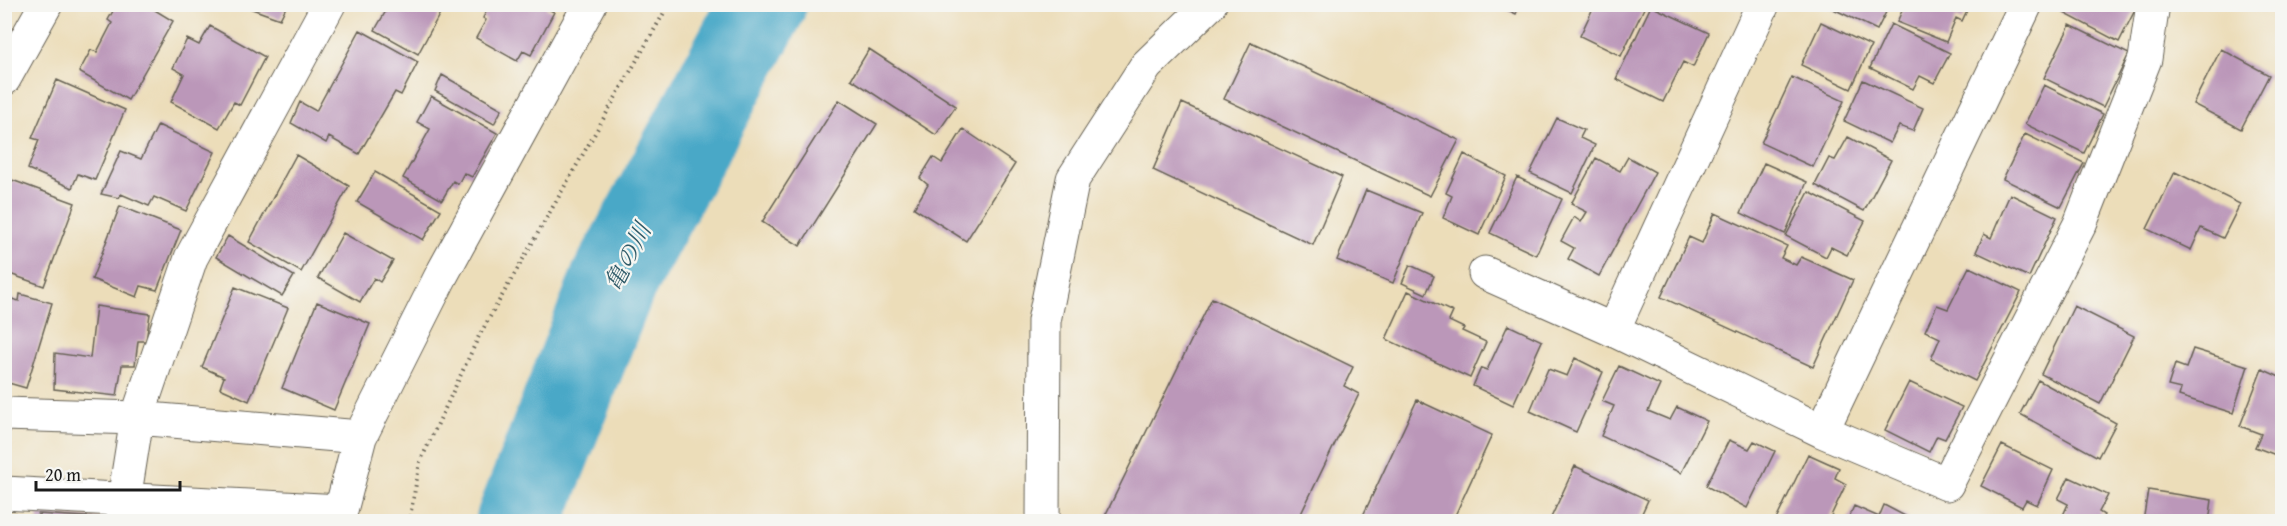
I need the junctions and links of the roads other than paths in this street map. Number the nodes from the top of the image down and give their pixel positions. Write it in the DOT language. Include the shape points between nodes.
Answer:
graph roads {
  1 [pos="46,4"];
  2 [pos="330,4"];
  3 [pos="590,4"];
  4 [pos="1210,4"];
  5 [pos="1763,4"];
  6 [pos="2026,4"];
  7 [pos="2153,4"];
  8 [pos="4,79"];
  9 [pos="1485,273"];
  10 [pos="1613,330"];
  11 [pos="4,414"];
  12 [pos="137,418"];
  13 [pos="1822,431"];
  14 [pos="360,437"];
  15 [pos="4,493"];
  16 [pos="124,511"];
  17 [pos="339,516"];
  18 [pos="1043,522"];
  1 -- 8 [label="street"];
  2 -- 12 [label="street" via="191,258"];
  3 -- 14 [label="street" via="441,276"];
  4 -- 18 [label="street" via="1146,66 1073,179 1044,321"];
  5 -- 10 [label="street"];
  6 -- 13 [label="street"];
  7 -- 13 [label="street" via="2145,59 2080,224 1947,484"];
  9 -- 10 [label="street"];
  10 -- 13 [label="street"];
  11 -- 12 [label="street"];
  12 -- 14 [label="street"];
  12 -- 16 [label="street"];
  14 -- 17 [label="street"];
  15 -- 16 [label="street"];
  16 -- 17 [label="street"];
}
